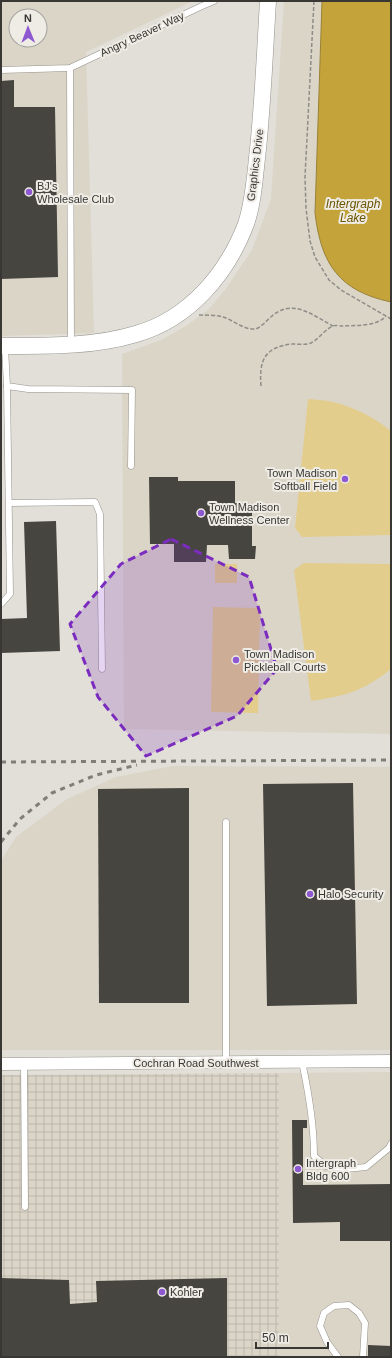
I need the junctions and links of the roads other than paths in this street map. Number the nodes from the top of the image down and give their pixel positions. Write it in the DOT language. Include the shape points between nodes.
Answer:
graph roads {
  1 [pos="214,1"];
  2 [pos="268,1"];
  3 [pos="70,68"];
  4 [pos="1,70"];
  5 [pos="71,345"];
  6 [pos="3,346"];
  7 [pos="7,386"];
  8 [pos="131,466"];
  9 [pos="9,502"];
  10 [pos="1,604"];
  11 [pos="102,669"];
  12 [pos="226,822"];
  13 [pos="391,1061"];
  14 [pos="302,1062"];
  15 [pos="226,1063"];
  16 [pos="1,1064"];
  17 [pos="24,1064"];
  18 [pos="391,1144"];
  19 [pos="25,1207"];
  20 [pos="338,1357"];
  21 [pos="363,1357"];
  1 -- 3 [label="lane, Angry Beaver Way"];
  2 -- 5 [label="street, Graphics Drive" via="253,194 246,224 230,257 206,290 184,310 164,323 138,334 114,340"];
  3 -- 4 [label="lane"];
  3 -- 5 [label="lane"];
  5 -- 6 [label="street, Graphics Drive"];
  6 -- 7 [label="lane"];
  7 -- 8 [label="lane" via="28,389 132,390"];
  7 -- 9 [label="lane"];
  9 -- 10 [label="lane" via="10,594"];
  9 -- 11 [label="lane" via="94,502 100,514"];
  12 -- 15 [label="lane"];
  13 -- 14 [label="street, Cochran Road Southwest"];
  14 -- 15 [label="street, Cochran Road Southwest"];
  14 -- 18 [label="lane" via="311,1102 314,1156 326,1166 346,1169 366,1167"];
  15 -- 17 [label="street, Cochran Road Southwest"];
  16 -- 17 [label="street, Cochran Road Southwest"];
  17 -- 19 [label="lane"];
  20 -- 21 [label="lane" via="320,1326 324,1313 334,1306 349,1305 359,1313 365,1323"];
}
